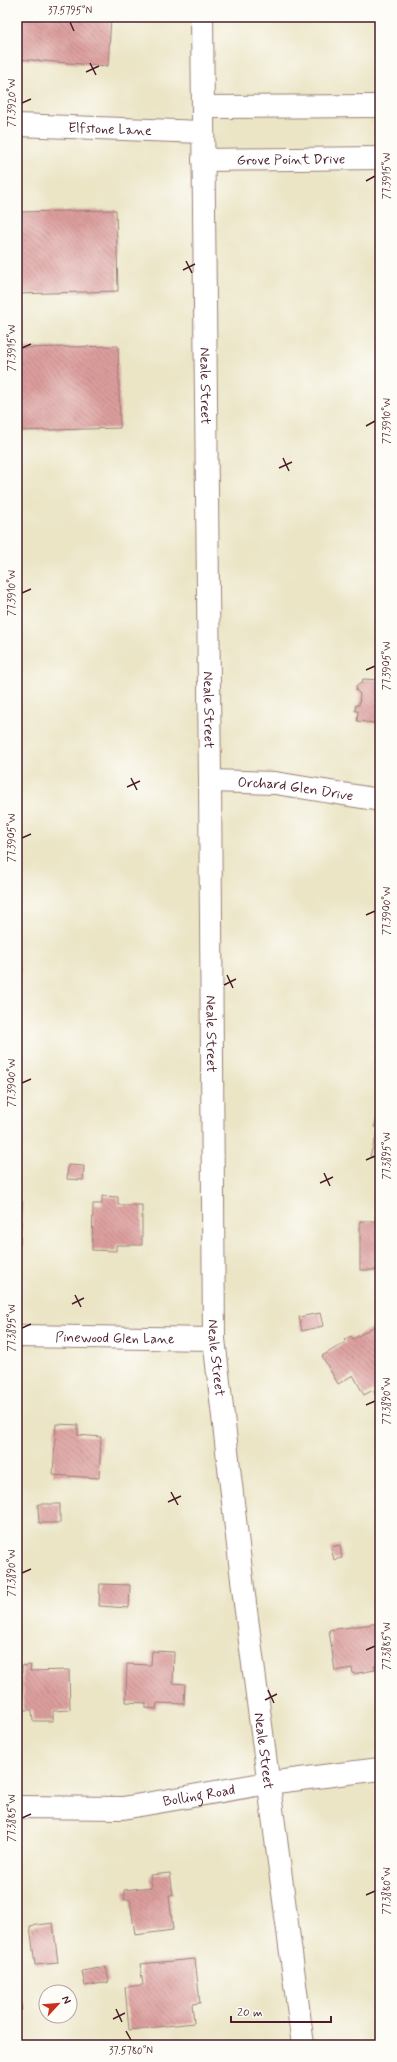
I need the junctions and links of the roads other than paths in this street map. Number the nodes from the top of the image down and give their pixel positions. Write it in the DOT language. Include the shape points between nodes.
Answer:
graph roads {
  1 [pos="202,17"];
  2 [pos="380,106"];
  3 [pos="203,107"];
  4 [pos="17,125"];
  5 [pos="202,132"];
  6 [pos="380,158"];
  7 [pos="202,160"];
  8 [pos="210,781"];
  9 [pos="380,800"];
  10 [pos="17,1336"];
  11 [pos="214,1340"];
  12 [pos="380,1769"];
  13 [pos="268,1783"];
  14 [pos="17,1807"];
  15 [pos="303,2045"];
  1 -- 3 [label="street, Neale Street"];
  2 -- 3 [label="street"];
  3 -- 5 [label="street, Neale Street"];
  4 -- 5 [label="street, Elfstone Lane"];
  5 -- 7 [label="street, Neale Street"];
  6 -- 7 [label="street, Grove Point Drive"];
  7 -- 8 [label="street, Neale Street"];
  8 -- 9 [label="street, Orchard Glen Drive" via="275,783"];
  8 -- 11 [label="street, Neale Street"];
  10 -- 11 [label="street, Pinewood Glen Lane"];
  11 -- 13 [label="street, Neale Street"];
  12 -- 13 [label="street, Bolling Road"];
  13 -- 14 [label="street, Bolling Road" via="123,1808"];
  13 -- 15 [label="street, Neale Street"];
}
